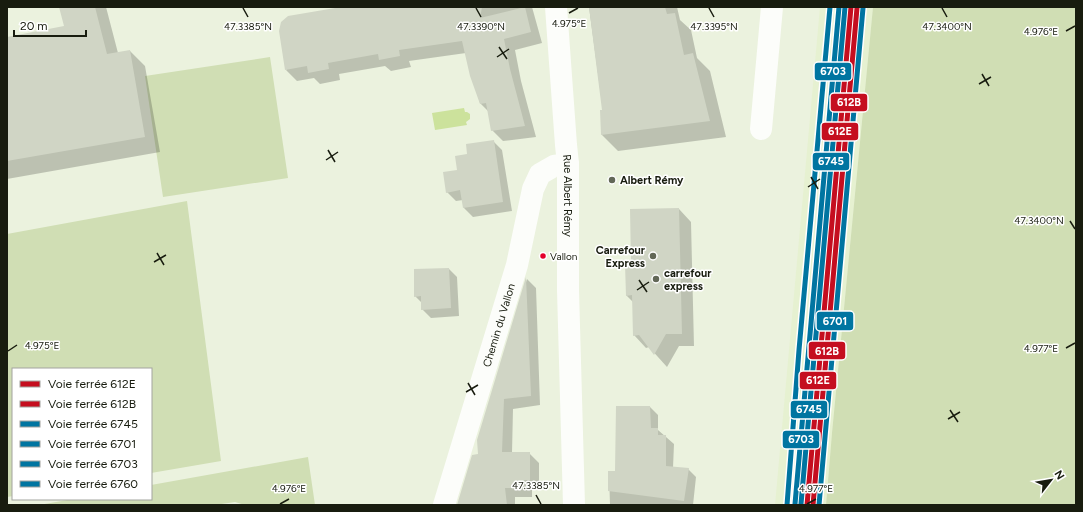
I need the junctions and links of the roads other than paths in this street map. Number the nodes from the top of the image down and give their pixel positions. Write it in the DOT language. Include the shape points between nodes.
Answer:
graph roads {
  1 [pos="556,7"];
  2 [pos="772,7"];
  3 [pos="761,129"];
  4 [pos="568,164"];
  5 [pos="444,505"];
  6 [pos="574,505"];
  1 -- 4 [label="main road, Rue Albert Rémy"];
  2 -- 3 [label="main road"];
  4 -- 5 [label="main road, Chemin du Vallon" via="554,166 540,174 533,189 517,265"];
  4 -- 6 [label="main road, Rue Albert Rémy" via="568,290"];
}
